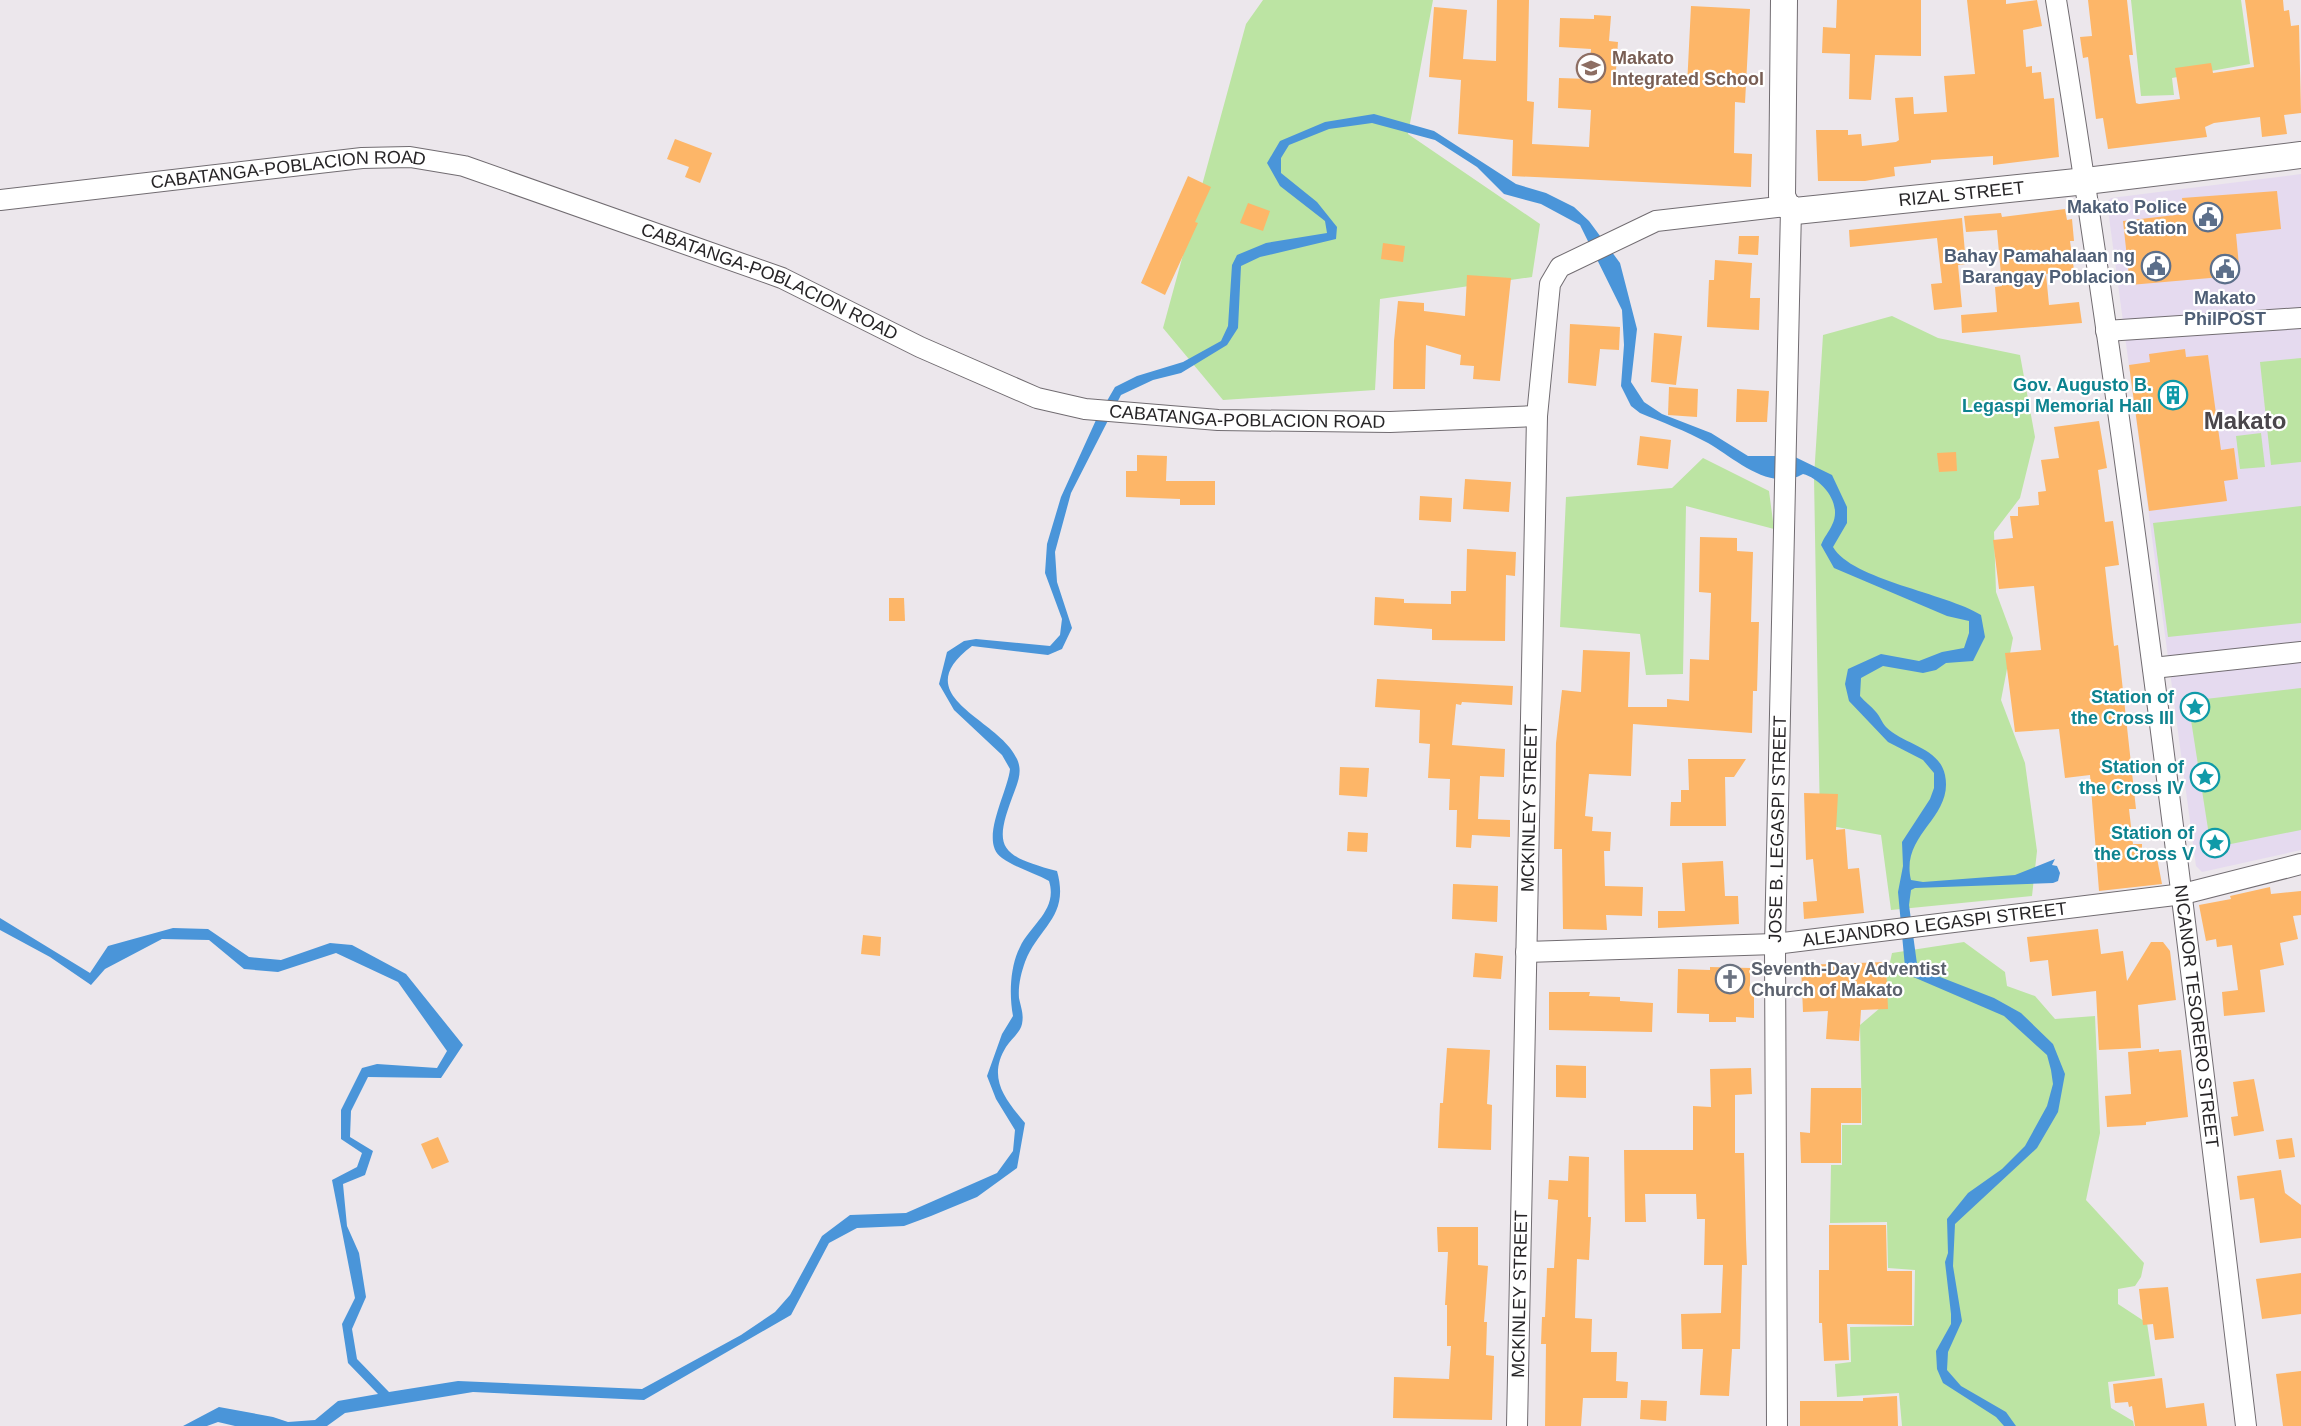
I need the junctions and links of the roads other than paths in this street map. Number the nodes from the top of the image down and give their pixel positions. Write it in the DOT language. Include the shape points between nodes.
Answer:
graph roads {
  1 [pos="1784,0"];
  2 [pos="2056,0"];
  3 [pos="2301,155"];
  4 [pos="2086,181"];
  5 [pos="0,200"];
  6 [pos="1789,208"];
  7 [pos="1625,235"];
  8 [pos="2301,318"];
  9 [pos="2106,331"];
  10 [pos="1537,416"];
  11 [pos="2301,652"];
  12 [pos="2153,668"];
  13 [pos="2301,864"];
  14 [pos="2183,894"];
  15 [pos="1775,944"];
  16 [pos="1526,951"];
  17 [pos="1517,1426"];
  18 [pos="1777,1426"];
  19 [pos="2246,1426"];
  1 -- 6 [label="main road" via="1782,196"];
  2 -- 4 [label="street, NICANOR TESORERO STREET"];
  3 -- 4 [label="main road, RIZAL STREET"];
  4 -- 6 [label="main road, RIZAL STREET" via="1803,211"];
  4 -- 9 [label="street, NICANOR TESORERO STREET"];
  5 -- 10 [label="street, CABATANGA-POBLACION ROAD" via="362,158 410,157 464,166 782,278 920,347 1037,398 1085,409 1218,420 1390,422"];
  6 -- 7 [label="street, RIZAL STREET" via="1656,221"];
  6 -- 15 [label="street, JOSE B. LEGASPI STREET"];
  7 -- 10 [label="street, MCKINLEY STREET" via="1560,267 1550,284"];
  8 -- 9 [label="street"];
  9 -- 12 [label="street, NICANOR TESORERO STREET"];
  10 -- 16 [label="street, MCKINLEY STREET"];
  11 -- 12 [label="street"];
  12 -- 14 [label="street, NICANOR TESORERO STREET"];
  13 -- 14 [label="street, ALEJANDRO LEGASPI STREET"];
  14 -- 15 [label="street, ALEJANDRO LEGASPI STREET"];
  14 -- 19 [label="street, NICANOR TESORERO STREET"];
  15 -- 16 [label="street, ALEJANDRO LEGASPI STREET"];
  15 -- 18 [label="street, JOSE B. LEGASPI STREET"];
  16 -- 17 [label="street, MCKINLEY STREET"];
}
